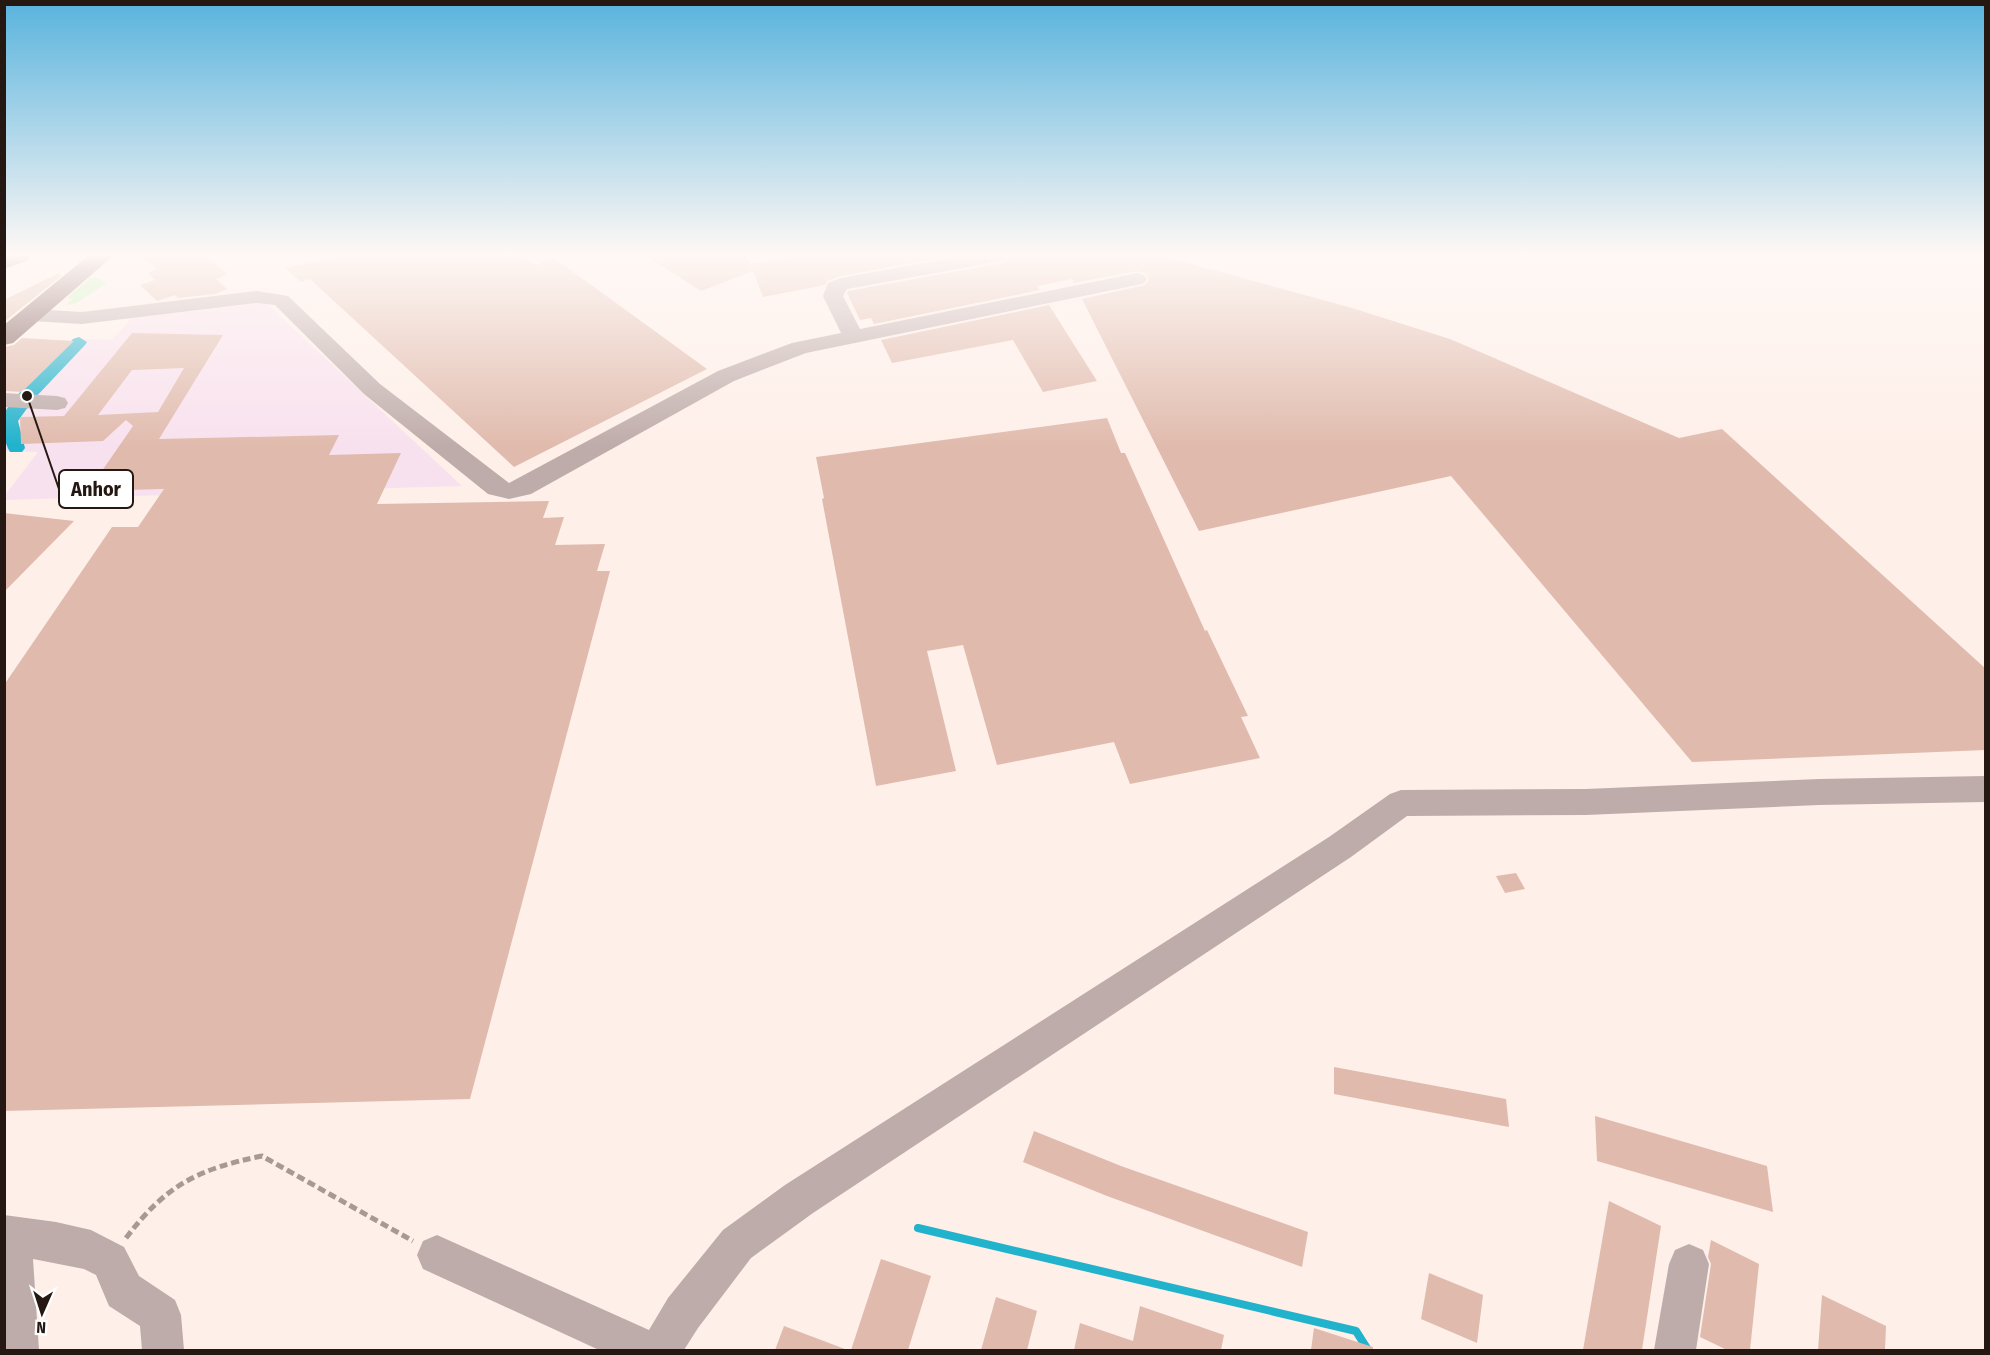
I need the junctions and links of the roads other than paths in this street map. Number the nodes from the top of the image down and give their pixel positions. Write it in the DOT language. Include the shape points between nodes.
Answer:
graph roads {
  1 [pos="26,319"];
  2 [pos="301,319"];
  3 [pos="844,319"];
  4 [pos="940,319"];
  5 [pos="853,337"];
  6 [pos="4,338"];
  7 [pos="4,400"];
  8 [pos="57,403"];
  9 [pos="1986,789"];
  10 [pos="8,1236"];
  11 [pos="437,1255"];
  12 [pos="1689,1264"];
  13 [pos="18,1350"];
  14 [pos="163,1350"];
  15 [pos="646,1350"];
  16 [pos="661,1350"];
  17 [pos="1675,1350"];
  1 -- 6 [label="highway"];
  2 -- 5 [label="street" via="372,389 497,488 509,491 522,488 726,376 800,348"];
  3 -- 5 [label="street"];
  4 -- 5 [label="street"];
  7 -- 8 [label="street"];
  9 -- 16 [label="street" via="1586,802 1401,803 1340,847 799,1199 737,1244 683,1313"];
  10 -- 13 [label="street"];
  10 -- 14 [label="street" via="91,1250 110,1261 124,1291 160,1315"];
  11 -- 15 [label="street"];
  12 -- 17 [label="street"];
}
